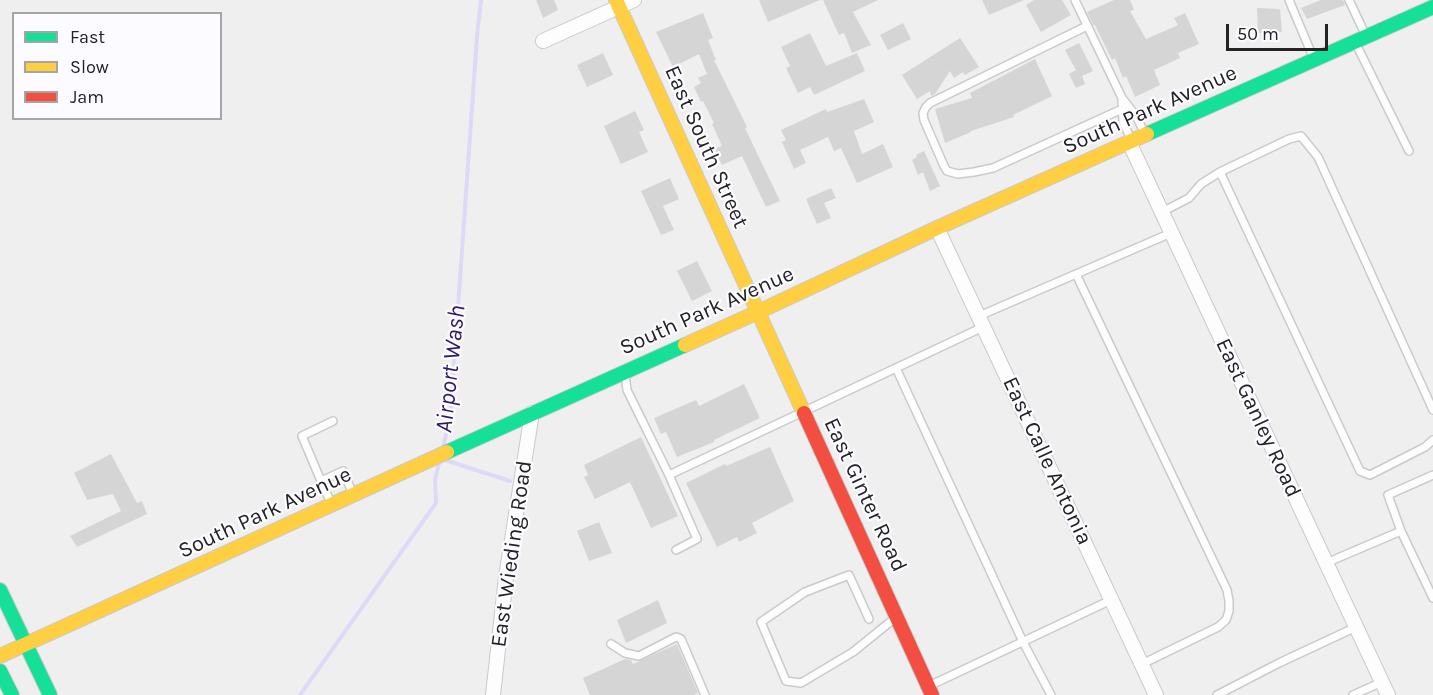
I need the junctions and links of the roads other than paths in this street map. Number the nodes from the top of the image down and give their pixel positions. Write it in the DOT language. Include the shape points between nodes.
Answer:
graph roads {
  1 [pos="634,0"];
  2 [pos="1075,0"];
  3 [pos="1288,0"];
  4 [pos="1349,0"];
  5 [pos="618,3"];
  6 [pos="1433,7"];
  7 [pos="1087,26"];
  8 [pos="1361,39"];
  9 [pos="543,41"];
  10 [pos="1314,60"];
  11 [pos="1122,98"];
  12 [pos="1122,109"];
  13 [pos="1135,139"];
  14 [pos="1409,152"];
  15 [pos="1220,172"];
  16 [pos="1162,212"];
  17 [pos="937,228"];
  18 [pos="1171,233"];
  19 [pos="1076,274"];
  20 [pos="758,312"];
  21 [pos="981,321"];
  22 [pos="896,368"];
  23 [pos="625,371"];
  24 [pos="1433,410"];
  25 [pos="804,411"];
  26 [pos="532,413"];
  27 [pos="333,421"];
  28 [pos="1433,440"];
  29 [pos="669,475"];
  30 [pos="1433,475"];
  31 [pos="321,481"];
  32 [pos="353,495"];
  33 [pos="332,505"];
  34 [pos="1401,531"];
  35 [pos="676,550"];
  36 [pos="1326,563"];
  37 [pos="0,590"];
  38 [pos="1433,598"];
  39 [pos="1112,600"];
  40 [pos="897,616"];
  41 [pos="869,619"];
  42 [pos="1356,627"];
  43 [pos="1023,642"];
  44 [pos="611,644"];
  45 [pos="26,645"];
  46 [pos="0,656"];
  47 [pos="1142,664"];
  48 [pos="0,671"];
  49 [pos="1382,682"];
  50 [pos="930,691"];
  51 [pos="12,695"];
  52 [pos="50,695"];
  53 [pos="493,695"];
  54 [pos="705,695"];
  55 [pos="1051,695"];
  56 [pos="1156,695"];
  57 [pos="1217,695"];
  58 [pos="1353,695"];
  59 [pos="1388,695"];
  1 -- 5 [label="street"];
  2 -- 7 [label="lane"];
  3 -- 10 [label="lane"];
  4 -- 8 [label="lane"];
  5 -- 9 [label="street"];
  5 -- 20 [label="main road, East South Street"];
  6 -- 8 [label="main road, South Park Avenue"];
  7 -- 11 [label="lane"];
  7 -- 12 [label="lane" via="930,103 923,113 924,120 947,171 958,174 993,168"];
  8 -- 10 [label="main road, South Park Avenue"];
  8 -- 14 [label="lane"];
  10 -- 13 [label="main road, South Park Avenue"];
  11 -- 12 [label="lane"];
  11 -- 13 [label="lane" via="1136,116"];
  12 -- 13 [label="lane" via="1123,122"];
  13 -- 16 [label="street, East Ganley Road"];
  13 -- 17 [label="main road, South Park Avenue"];
  15 -- 16 [label="lane" via="1201,184 1189,198"];
  15 -- 24 [label="lane" via="1289,139 1301,136 1307,142 1318,157"];
  15 -- 28 [label="lane" via="1360,471 1370,476"];
  16 -- 18 [label="street, East Ganley Road"];
  17 -- 20 [label="main road, South Park Avenue"];
  17 -- 21 [label="street, East Calle Antonia"];
  18 -- 19 [label="lane"];
  18 -- 36 [label="street, East Ganley Road"];
  19 -- 21 [label="lane"];
  19 -- 47 [label="lane" via="1229,601 1226,620 1218,627"];
  20 -- 23 [label="main road, South Park Avenue"];
  20 -- 25 [label="main road, East Ginter Road"];
  21 -- 22 [label="lane"];
  21 -- 39 [label="street, East Calle Antonia"];
  22 -- 25 [label="lane"];
  22 -- 43 [label="lane"];
  23 -- 26 [label="main road, South Park Avenue"];
  23 -- 29 [label="lane" via="627,390"];
  25 -- 29 [label="lane"];
  25 -- 40 [label="main road, East Ginter Road"];
  26 -- 32 [label="main road, South Park Avenue"];
  26 -- 53 [label="street, East Wieding Road" via="506,577"];
  27 -- 31 [label="lane" via="302,436"];
  29 -- 35 [label="lane" via="697,539"];
  30 -- 34 [label="lane" via="1388,495"];
  31 -- 32 [label="lane" via="343,471"];
  31 -- 33 [label="lane"];
  32 -- 33 [label="main road, South Park Avenue"];
  33 -- 45 [label="main road, South Park Avenue"];
  34 -- 36 [label="lane"];
  34 -- 38 [label="lane"];
  36 -- 42 [label="street, East Ganley Road"];
  37 -- 45 [label="main road"];
  39 -- 43 [label="lane"];
  39 -- 47 [label="street, East Calle Antonia"];
  40 -- 41 [label="lane" via="853,652 801,683 786,681 761,622 805,592 849,575"];
  40 -- 50 [label="main road, East Ginter Road"];
  42 -- 49 [label="street, East Ganley Road"];
  42 -- 57 [label="lane"];
  43 -- 50 [label="lane"];
  43 -- 55 [label="lane"];
  44 -- 54 [label="lane" via="639,656 676,637 681,639"];
  45 -- 46 [label="main road, South Park Avenue"];
  45 -- 52 [label="main road"];
  47 -- 56 [label="street, East Calle Antonia"];
  48 -- 51 [label="main road"];
  49 -- 58 [label="lane"];
  49 -- 59 [label="street, East Ganley Road"];
}
